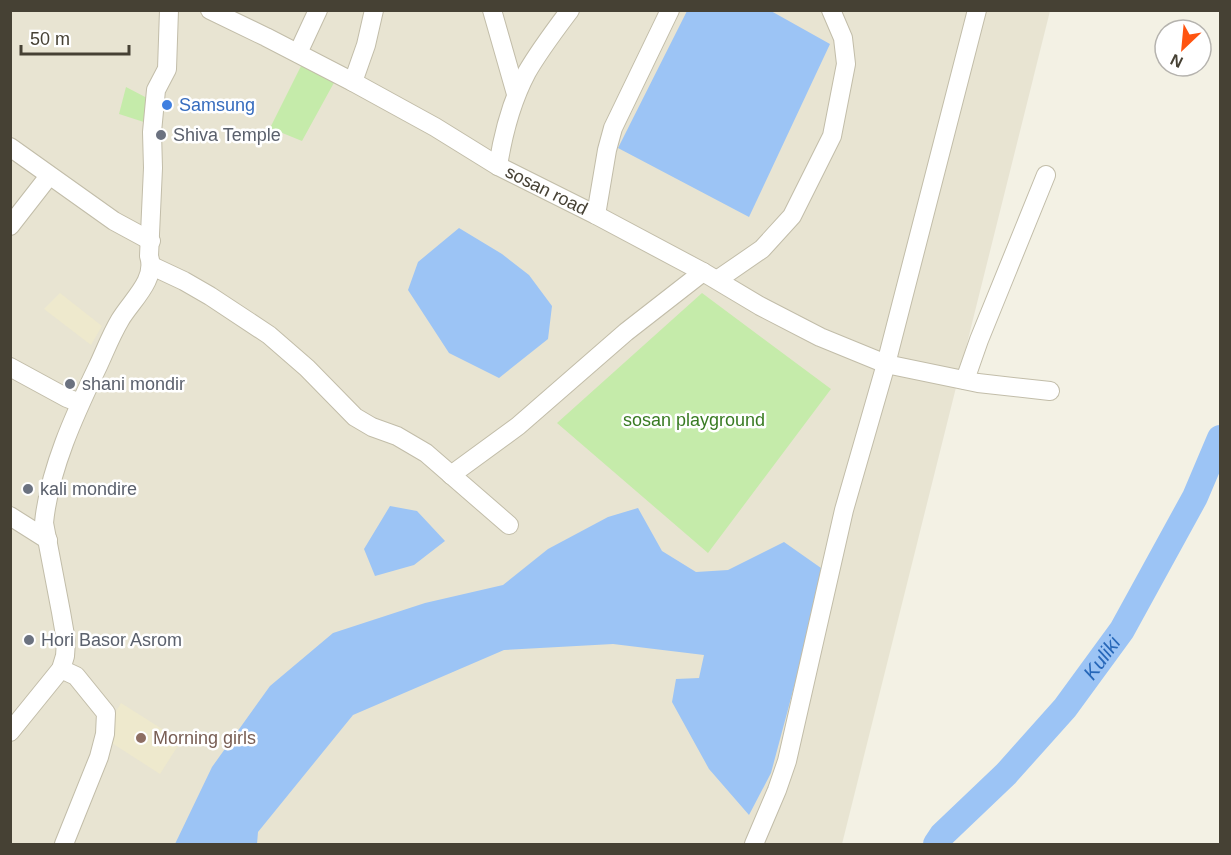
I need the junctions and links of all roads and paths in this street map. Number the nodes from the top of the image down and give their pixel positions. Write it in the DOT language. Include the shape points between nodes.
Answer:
graph roads {
  1 [pos="169,10"];
  2 [pos="210,10"];
  3 [pos="318,10"];
  4 [pos="374,10"];
  5 [pos="492,10"];
  6 [pos="570,10"];
  7 [pos="670,10"];
  8 [pos="831,10"];
  9 [pos="976,10"];
  10 [pos="298,53"];
  11 [pos="353,82"];
  12 [pos="516,94"];
  13 [pos="10,147"];
  14 [pos="498,166"];
  15 [pos="1046,175"];
  16 [pos="49,176"];
  17 [pos="596,215"];
  18 [pos="10,226"];
  19 [pos="151,254"];
  20 [pos="710,276"];
  21 [pos="886,364"];
  22 [pos="10,367"];
  23 [pos="965,380"];
  24 [pos="1050,391"];
  25 [pos="80,403"];
  26 [pos="451,475"];
  27 [pos="10,516"];
  28 [pos="509,525"];
  29 [pos="48,540"];
  30 [pos="62,669"];
  31 [pos="10,732"];
  32 [pos="64,844"];
  33 [pos="754,844"];
  1 -- 19 [label="street" via="167,69 156,90 152,132"];
  2 -- 10 [label="street, sosan road"];
  3 -- 10 [label="street"];
  4 -- 11 [label="street"];
  5 -- 12 [label="street"];
  6 -- 12 [label="street" via="527,71"];
  7 -- 17 [label="street" via="613,128"];
  8 -- 20 [label="street" via="843,38 846,64 832,136 786,223 762,249"];
  9 -- 21 [label="street"];
  10 -- 11 [label="street, sosan road"];
  11 -- 14 [label="street, sosan road"];
  12 -- 14 [label="street"];
  13 -- 16 [label="street"];
  14 -- 17 [label="street, sosan road"];
  15 -- 23 [label="street"];
  16 -- 18 [label="street"];
  16 -- 19 [label="street" via="114,221"];
  17 -- 20 [label="street, sosan road"];
  19 -- 25 [label="street" via="146,283 119,322"];
  19 -- 26 [label="street" via="184,281 242,316 289,351 355,417 418,448"];
  20 -- 21 [label="street, sosan road" via="810,332"];
  20 -- 26 [label="street" via="626,332 518,426"];
  21 -- 23 [label="street, sosan road"];
  21 -- 33 [label="street" via="844,510 787,761"];
  22 -- 25 [label="street"];
  23 -- 24 [label="street, sosan road"];
  25 -- 29 [label="street" via="45,510"];
  26 -- 28 [label="street"];
  27 -- 29 [label="street"];
  29 -- 30 [label="street" via="66,641"];
  30 -- 31 [label="street"];
  30 -- 32 [label="street" via="76,676 106,712 103,746"];
}
